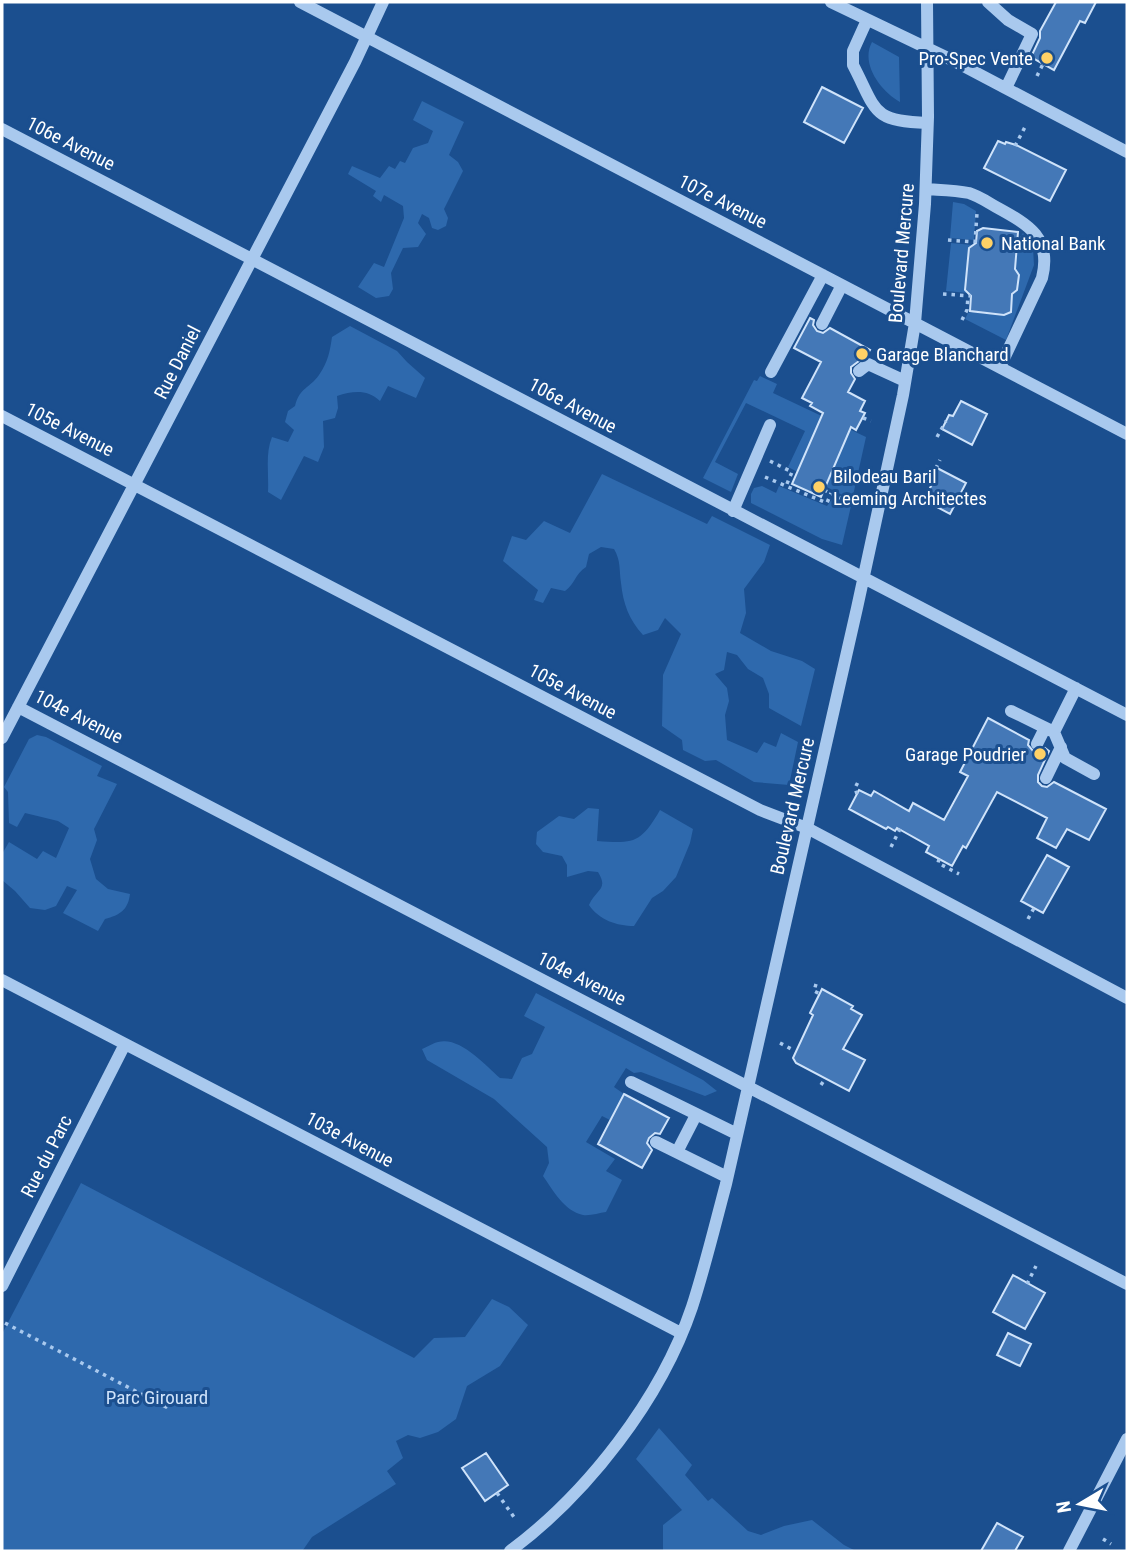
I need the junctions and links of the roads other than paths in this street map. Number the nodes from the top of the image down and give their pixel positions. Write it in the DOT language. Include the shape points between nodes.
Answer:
graph roads {
  1 [pos="300,2"];
  2 [pos="383,2"];
  3 [pos="831,2"];
  4 [pos="927,2"];
  5 [pos="992,3"];
  6 [pos="867,20"];
  7 [pos="366,37"];
  8 [pos="927,48"];
  9 [pos="1006,88"];
  10 [pos="927,123"];
  11 [pos="2,129"];
  12 [pos="1127,152"];
  13 [pos="926,189"];
  14 [pos="253,258"];
  15 [pos="823,275"];
  16 [pos="842,285"];
  17 [pos="915,323"];
  18 [pos="822,324"];
  19 [pos="1000,367"];
  20 [pos="859,371"];
  21 [pos="771,372"];
  22 [pos="905,381"];
  23 [pos="2,416"];
  24 [pos="770,425"];
  25 [pos="1127,434"];
  26 [pos="135,485"];
  27 [pos="733,511"];
  28 [pos="864,578"];
  29 [pos="1076,688"];
  30 [pos="18,707"];
  31 [pos="1011,710"];
  32 [pos="1127,715"];
  33 [pos="1050,730"];
  34 [pos="2,738"];
  35 [pos="1037,744"];
  36 [pos="1060,747"];
  37 [pos="1094,774"];
  38 [pos="1046,778"];
  39 [pos="807,828"];
  40 [pos="2,980"];
  41 [pos="1127,998"];
  42 [pos="125,1044"];
  43 [pos="632,1082"];
  44 [pos="748,1086"];
  45 [pos="696,1115"];
  46 [pos="737,1134"];
  47 [pos="656,1142"];
  48 [pos="677,1153"];
  49 [pos="727,1177"];
  50 [pos="6,1265"];
  51 [pos="1127,1284"];
  52 [pos="2,1286"];
  53 [pos="681,1333"];
  54 [pos="1127,1439"];
  55 [pos="510,1551"];
  56 [pos="1069,1551"];
  1 -- 7 [label="street, 107e Avenue"];
  2 -- 7 [label="street, Rue Daniel"];
  3 -- 6 [label="street"];
  4 -- 8 [label="street, Boulevard Mercure"];
  5 -- 9 [label="street" via="1008,20 1032,34"];
  6 -- 8 [label="street"];
  6 -- 10 [label="street" via="852,58 877,111 890,120"];
  7 -- 14 [label="street, Rue Daniel"];
  7 -- 15 [label="street, 107e Avenue"];
  8 -- 9 [label="street"];
  8 -- 10 [label="street, Boulevard Mercure"];
  9 -- 12 [label="street"];
  10 -- 13 [label="street, Boulevard Mercure"];
  11 -- 14 [label="street, 106e Avenue"];
  13 -- 17 [label="street, Boulevard Mercure"];
  13 -- 19 [label="street" via="976,196 1029,226 1041,245 1042,278"];
  14 -- 26 [label="street, Rue Daniel"];
  14 -- 27 [label="street, 106e Avenue"];
  15 -- 16 [label="street, 107e Avenue"];
  15 -- 21 [label="street"];
  16 -- 17 [label="street, 107e Avenue"];
  16 -- 18 [label="street"];
  17 -- 19 [label="street, 107e Avenue"];
  17 -- 22 [label="street, Boulevard Mercure"];
  19 -- 25 [label="street, 107e Avenue"];
  20 -- 22 [label="street" via="868,364"];
  22 -- 28 [label="street, Boulevard Mercure"];
  23 -- 26 [label="street, 105e Avenue"];
  24 -- 27 [label="street"];
  26 -- 30 [label="street, Rue Daniel"];
  26 -- 39 [label="street, 105e Avenue" via="760,810"];
  27 -- 28 [label="street, 106e Avenue"];
  28 -- 29 [label="street, 106e Avenue"];
  28 -- 39 [label="street, Boulevard Mercure"];
  29 -- 32 [label="street, 106e Avenue"];
  29 -- 33 [label="street"];
  30 -- 34 [label="street, Rue Daniel"];
  30 -- 44 [label="street, 104e Avenue"];
  31 -- 33 [label="street"];
  33 -- 35 [label="street"];
  33 -- 36 [label="street"];
  36 -- 37 [label="street" via="1065,758"];
  36 -- 38 [label="street"];
  39 -- 41 [label="street, 105e Avenue"];
  39 -- 44 [label="street, Boulevard Mercure"];
  40 -- 42 [label="street, 103e Avenue"];
  42 -- 50 [label="street, Rue du Parc"];
  42 -- 53 [label="street, 103e Avenue"];
  43 -- 45 [label="street"];
  44 -- 46 [label="street, Boulevard Mercure"];
  44 -- 51 [label="street, 104e Avenue"];
  45 -- 46 [label="street"];
  45 -- 48 [label="street"];
  46 -- 49 [label="street, Boulevard Mercure"];
  47 -- 48 [label="street"];
  48 -- 49 [label="street"];
  49 -- 53 [label="street, Boulevard Mercure"];
  50 -- 52 [label="street, Rue du Parc"];
  53 -- 55 [label="street, Boulevard Mercure" via="622,1437 564,1506"];
  54 -- 56 [label="street"];
}
